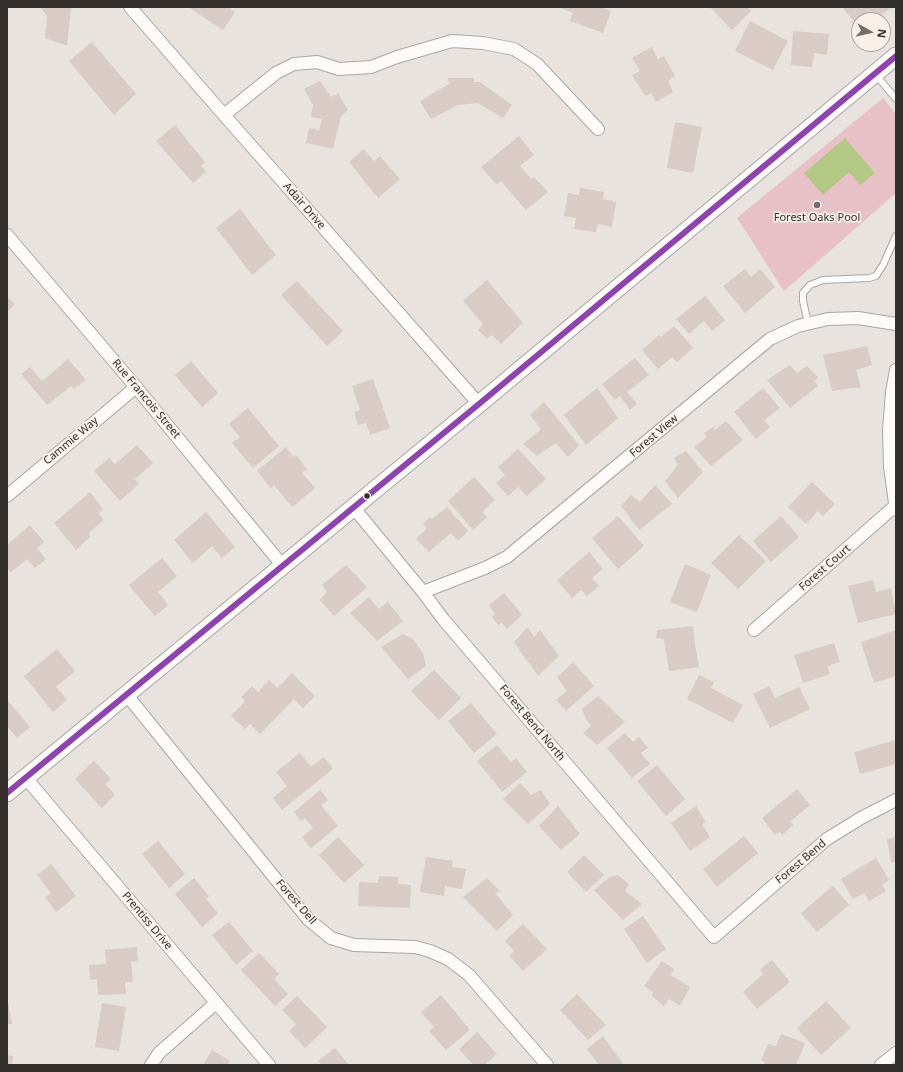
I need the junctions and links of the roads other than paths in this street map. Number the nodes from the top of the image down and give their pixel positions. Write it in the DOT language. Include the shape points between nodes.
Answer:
graph roads {
  1 [pos="130,7"];
  2 [pos="896,56"];
  3 [pos="875,74"];
  4 [pos="896,99"];
  5 [pos="224,115"];
  6 [pos="598,129"];
  7 [pos="7,235"];
  8 [pos="896,236"];
  9 [pos="808,323"];
  10 [pos="896,324"];
  11 [pos="896,370"];
  12 [pos="136,387"];
  13 [pos="479,404"];
  14 [pos="7,496"];
  15 [pos="353,507"];
  16 [pos="896,508"];
  17 [pos="282,565"];
  18 [pos="423,592"];
  19 [pos="754,630"];
  20 [pos="126,694"];
  21 [pos="25,777"];
  22 [pos="7,792"];
  23 [pos="896,800"];
  24 [pos="714,937"];
  25 [pos="216,1002"];
  26 [pos="896,1053"];
  27 [pos="150,1065"];
  28 [pos="269,1065"];
  29 [pos="547,1065"];
  30 [pos="881,1065"];
  1 -- 5 [label="street, Adair Drive"];
  2 -- 3 [label="main road"];
  3 -- 4 [label="lane"];
  3 -- 13 [label="main road"];
  5 -- 6 [label="street" via="276,73 294,64 317,62 339,69 371,67 452,41 514,49 537,64"];
  5 -- 13 [label="street, Adair Drive"];
  7 -- 12 [label="street, Rue Francois Street"];
  8 -- 9 [label="lane" via="876,276 824,280 810,285 803,293"];
  9 -- 10 [label="street, Forest View" via="843,317"];
  9 -- 18 [label="street, Forest View" via="770,339 507,557 486,568"];
  11 -- 16 [label="street" via="889,430 890,467"];
  12 -- 14 [label="street, Cammie Way"];
  12 -- 17 [label="street, Rue Francois Street"];
  13 -- 15 [label="main road"];
  15 -- 17 [label="main road"];
  15 -- 18 [label="street, Forest Bend North"];
  16 -- 19 [label="street, Forest Court"];
  17 -- 20 [label="main road"];
  18 -- 24 [label="street, Forest Bend North" via="443,619"];
  20 -- 21 [label="main road"];
  20 -- 29 [label="street, Forest Dell" via="308,919 331,938 354,945 415,948 448,959 469,975"];
  21 -- 22 [label="main road"];
  21 -- 25 [label="street, Prentiss Drive"];
  23 -- 24 [label="street, Forest Bend" via="827,839"];
  25 -- 27 [label="street" via="159,1053"];
  25 -- 28 [label="street, Prentiss Drive"];
  26 -- 30 [label="street"];
}
